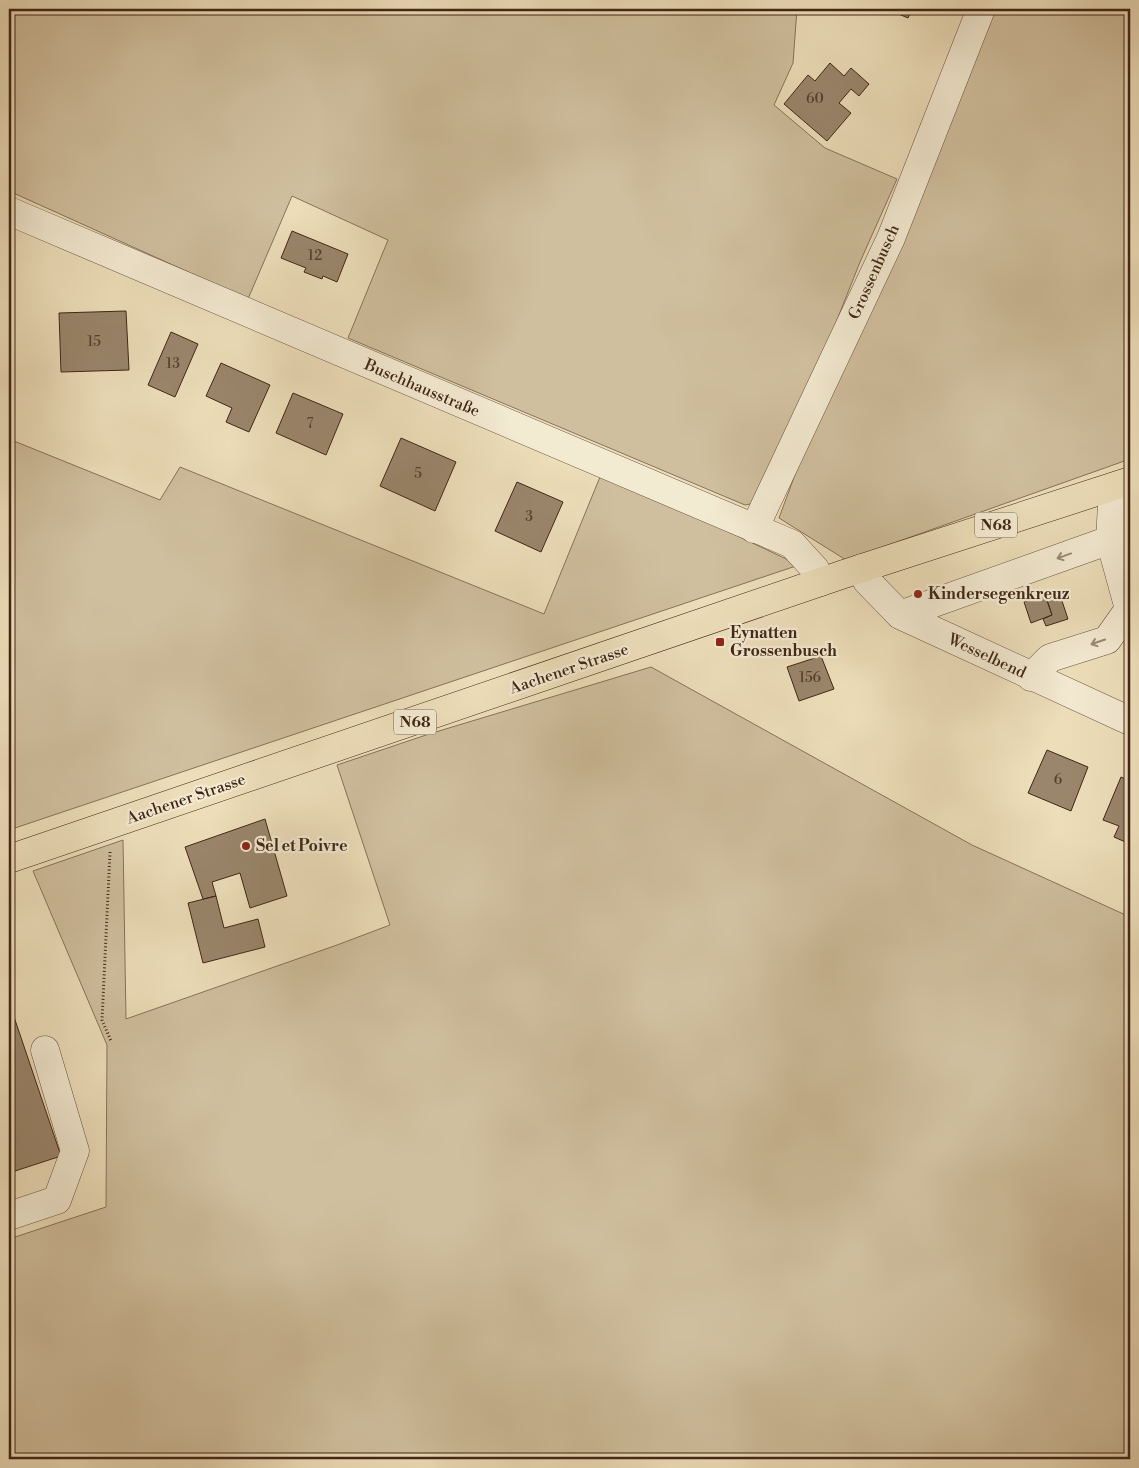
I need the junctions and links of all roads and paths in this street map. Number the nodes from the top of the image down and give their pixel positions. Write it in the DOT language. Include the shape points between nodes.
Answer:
graph roads {
  1 [pos="981,9"];
  2 [pos="9,211"];
  3 [pos="1122,484"];
  4 [pos="754,529"];
  5 [pos="1110,540"];
  6 [pos="862,568"];
  7 [pos="820,582"];
  8 [pos="900,615"];
  9 [pos="1031,677"];
  10 [pos="1130,722"];
  11 [pos="111,824"];
  12 [pos="9,859"];
  13 [pos="111,1041"];
  14 [pos="45,1050"];
  15 [pos="9,1216"];
  1 -- 4 [label="street, Grossenbusch" via="890,238"];
  2 -- 4 [label="street, Buschhausstraße"];
  3 -- 5 [label="street"];
  3 -- 6 [label="main road, Aachener Strasse / N68"];
  4 -- 7 [label="street, Buschhausstraße" via="792,544 815,569"];
  5 -- 8 [label="street, one-way"];
  5 -- 9 [label="street, one-way" via="1129,610 1106,640 1050,658"];
  6 -- 7 [label="main road, Aachener Strasse / N68"];
  6 -- 8 [label="street, Wesselbend" via="867,581"];
  7 -- 11 [label="main road, Aachener Strasse / N68"];
  8 -- 9 [label="street, Wesselbend"];
  9 -- 10 [label="street, Wesselbend"];
  11 -- 12 [label="main road, Aachener Strasse / N68"];
  11 -- 13 [label="path" via="102,1020"];
  14 -- 15 [label="street" via="75,1151 57,1200"];
}
